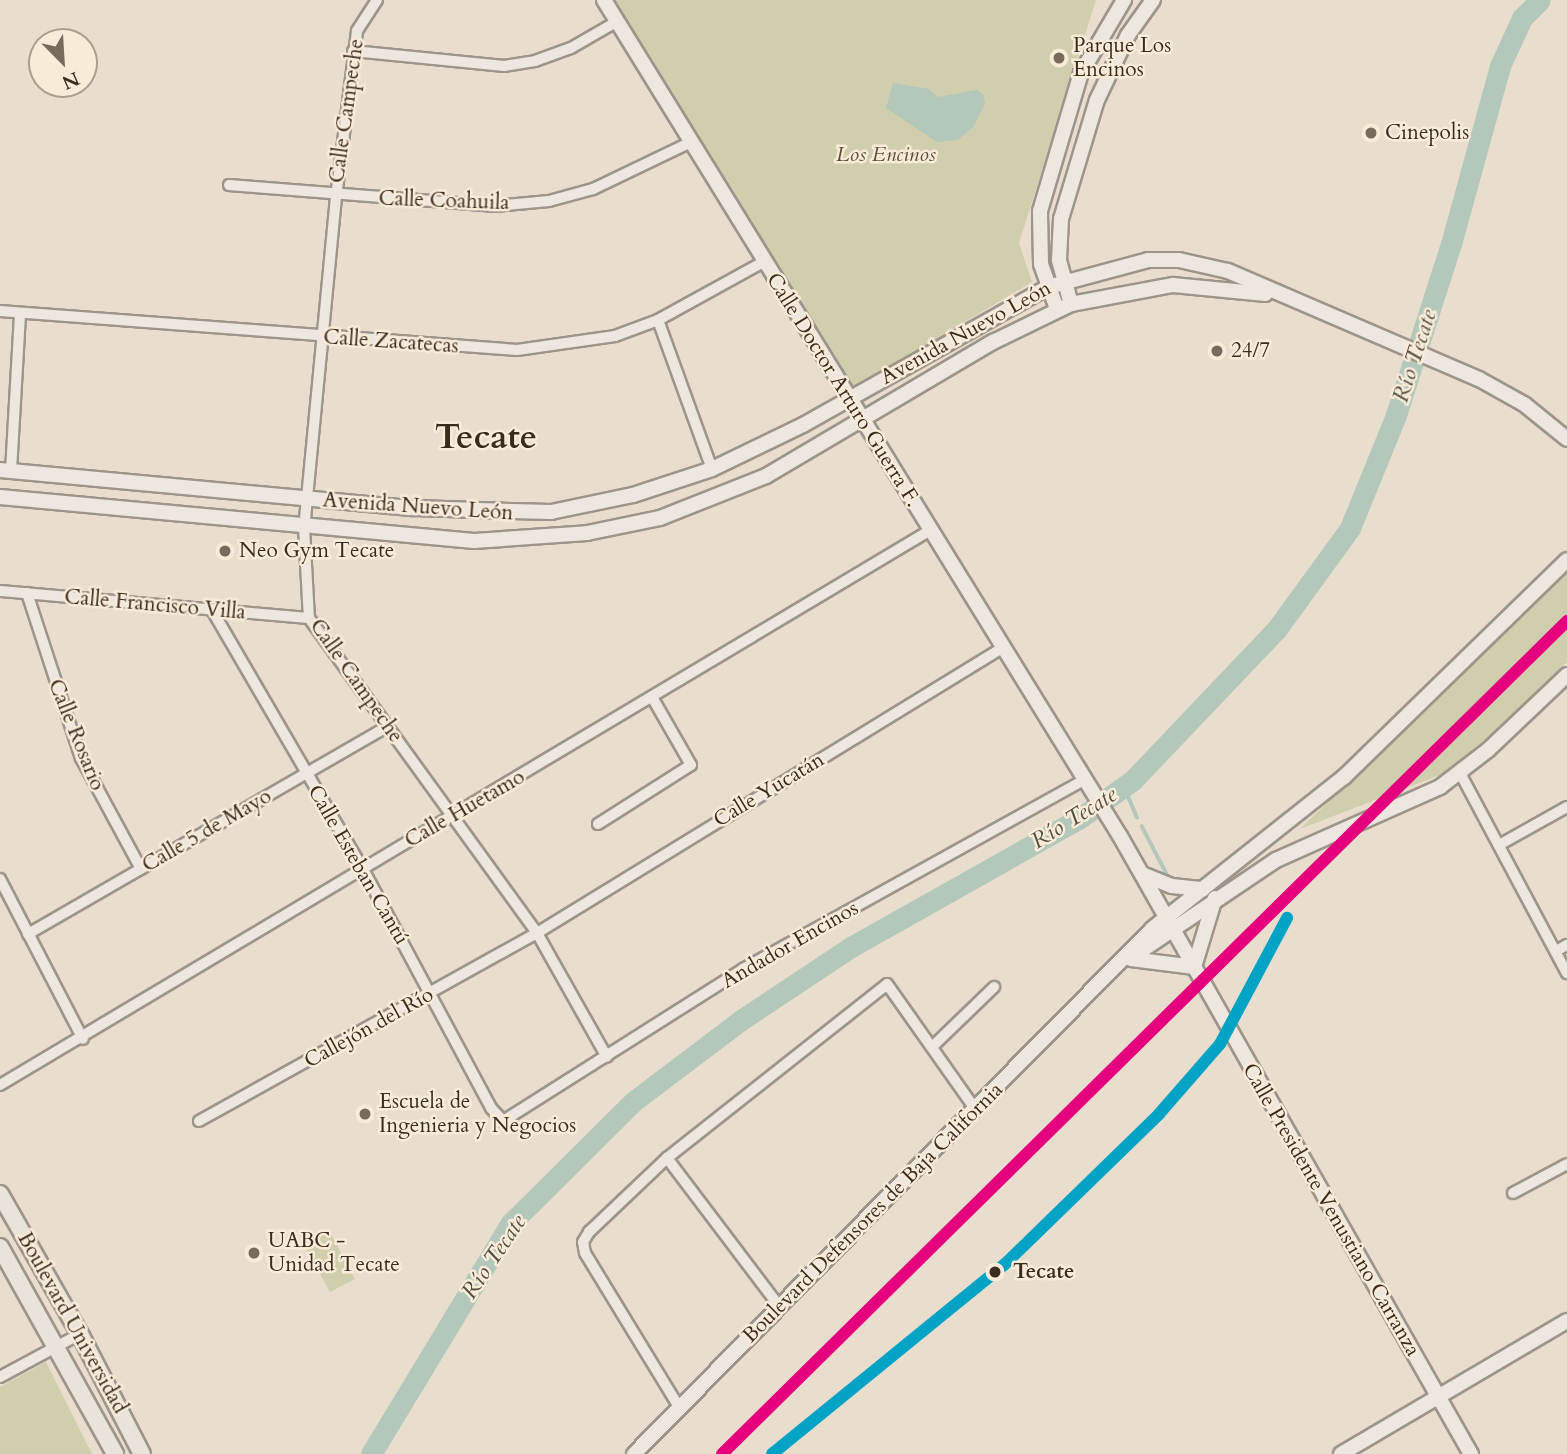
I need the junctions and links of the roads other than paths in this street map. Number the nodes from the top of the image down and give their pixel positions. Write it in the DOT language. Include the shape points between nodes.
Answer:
graph roads {
  1 [pos="377,0"];
  2 [pos="604,0"];
  3 [pos="1124,0"];
  4 [pos="1153,0"];
  5 [pos="616,22"];
  6 [pos="354,51"];
  7 [pos="689,143"];
  8 [pos="229,186"];
  9 [pos="336,197"];
  10 [pos="764,262"];
  11 [pos="1063,281"];
  12 [pos="1048,287"];
  13 [pos="1281,296"];
  14 [pos="1071,304"];
  15 [pos="1057,309"];
  16 [pos="0,311"];
  17 [pos="20,313"];
  18 [pos="659,320"];
  19 [pos="321,338"];
  20 [pos="849,398"];
  21 [pos="863,421"];
  22 [pos="1567,439"];
  23 [pos="712,469"];
  24 [pos="5,471"];
  25 [pos="0,497"];
  26 [pos="307,499"];
  27 [pos="304,527"];
  28 [pos="929,531"];
  29 [pos="1567,560"];
  30 [pos="0,591"];
  31 [pos="27,593"];
  32 [pos="212,610"];
  33 [pos="309,618"];
  34 [pos="1002,648"];
  35 [pos="1567,675"];
  36 [pos="653,699"];
  37 [pos="385,727"];
  38 [pos="305,773"];
  39 [pos="1460,773"];
  40 [pos="1084,780"];
  41 [pos="1567,807"];
  42 [pos="455,815"];
  43 [pos="598,824"];
  44 [pos="1120,836"];
  45 [pos="1499,845"];
  46 [pos="141,869"];
  47 [pos="363,869"];
  48 [pos="1142,874"];
  49 [pos="0,879"];
  50 [pos="1203,889"];
  51 [pos="1216,897"];
  52 [pos="1169,922"];
  53 [pos="537,933"];
  54 [pos="28,934"];
  55 [pos="1567,944"];
  56 [pos="1556,951"];
  57 [pos="1131,959"];
  58 [pos="1195,967"];
  59 [pos="1112,972"];
  60 [pos="1567,973"];
  61 [pos="994,987"];
  62 [pos="431,994"];
  63 [pos="83,1039"];
  64 [pos="933,1046"];
  65 [pos="607,1057"];
  66 [pos="0,1085"];
  67 [pos="976,1110"];
  68 [pos="199,1121"];
  69 [pos="503,1121"];
  70 [pos="667,1158"];
  71 [pos="1567,1164"];
  72 [pos="1513,1193"];
  73 [pos="0,1194"];
  74 [pos="0,1247"];
  75 [pos="6,1270"];
  76 [pos="779,1306"];
  77 [pos="1567,1321"];
  78 [pos="80,1334"];
  79 [pos="59,1346"];
  80 [pos="0,1377"];
  81 [pos="1437,1396"];
  82 [pos="679,1407"];
  83 [pos="107,1447"];
  84 [pos="115,1454"];
  85 [pos="142,1454"];
  86 [pos="634,1454"];
  87 [pos="1341,1454"];
  88 [pos="1471,1454"];
  1 -- 6 [label="street, Calle Campeche" via="357,31"];
  2 -- 5 [label="main road, Calle Doctor Arturo Guerra F."];
  3 -- 12 [label="main road" via="1081,73 1051,160 1038,230"];
  4 -- 11 [label="main road" via="1113,63 1082,145 1061,219"];
  5 -- 6 [label="street" via="571,48 504,66"];
  5 -- 7 [label="main road, Calle Doctor Arturo Guerra F."];
  6 -- 9 [label="street, Calle Campeche"];
  7 -- 9 [label="street, Calle Coahuila" via="619,179 550,201 495,206"];
  7 -- 10 [label="main road, Calle Doctor Arturo Guerra F."];
  8 -- 9 [label="street, Calle Coahuila"];
  9 -- 19 [label="street, Calle Campeche"];
  10 -- 18 [label="street, Calle Zacatecas"];
  10 -- 20 [label="main road, Calle Doctor Arturo Guerra F."];
  11 -- 12 [label="main road, Avenida Nuevo León"];
  11 -- 13 [label="main road, Avenida Nuevo León" via="1127,263 1179,260 1228,271"];
  11 -- 14 [label="main road"];
  12 -- 15 [label="main road"];
  12 -- 20 [label="main road, Avenida Nuevo León"];
  13 -- 14 [label="main road, Avenida Nuevo León" via="1173,285"];
  13 -- 22 [label="main road" via="1445,365 1524,404"];
  14 -- 15 [label="main road, Avenida Nuevo León"];
  15 -- 21 [label="main road, Avenida Nuevo León"];
  16 -- 17 [label="street, Calle Zacatecas"];
  17 -- 19 [label="street, Calle Zacatecas"];
  17 -- 24 [label="street"];
  18 -- 19 [label="street, Calle Zacatecas" via="615,336 517,350"];
  18 -- 23 [label="street"];
  19 -- 26 [label="street, Calle Campeche"];
  20 -- 21 [label="main road, Calle Doctor Arturo Guerra F."];
  20 -- 23 [label="main road, Avenida Nuevo León"];
  21 -- 27 [label="main road, Avenida Nuevo León" via="727,494 623,526 519,540 474,541"];
  21 -- 28 [label="main road, Calle Doctor Arturo Guerra F."];
  23 -- 26 [label="main road, Avenida Nuevo León" via="633,495 551,512 518,514"];
  24 -- 26 [label="main road, Avenida Nuevo León"];
  25 -- 27 [label="main road, Avenida Nuevo León"];
  26 -- 27 [label="street, Calle Campeche"];
  27 -- 33 [label="street, Calle Campeche"];
  28 -- 34 [label="main road, Calle Doctor Arturo Guerra F."];
  28 -- 36 [label="street, Calle Huetamo"];
  29 -- 50 [label="main road, Boulevard Defensores de Baja California" via="1344,777"];
  30 -- 31 [label="street, Calle Francisco Villa"];
  31 -- 32 [label="street, Calle Francisco Villa"];
  31 -- 46 [label="street, Calle Rosario" via="81,758"];
  32 -- 33 [label="street, Calle Francisco Villa"];
  32 -- 38 [label="street, Calle Esteban Cantú"];
  33 -- 37 [label="street, Calle Campeche"];
  34 -- 40 [label="main road, Calle Doctor Arturo Guerra F."];
  34 -- 53 [label="street, Calle Yucatán"];
  35 -- 39 [label="main road, Boulevard Defensores de Baja California"];
  36 -- 42 [label="street, Calle Huetamo"];
  36 -- 43 [label="street" via="691,765"];
  37 -- 38 [label="street, Calle 5 de Mayo"];
  37 -- 42 [label="street, Calle Campeche"];
  38 -- 46 [label="street, Calle 5 de Mayo"];
  38 -- 47 [label="street, Calle Esteban Cantú"];
  39 -- 45 [label="street"];
  39 -- 51 [label="main road, Boulevard Defensores de Baja California" via="1420,797 1310,842"];
  40 -- 44 [label="main road, Calle Doctor Arturo Guerra F."];
  40 -- 65 [label="street, Andador Encinos" via="743,969"];
  41 -- 45 [label="street"];
  42 -- 47 [label="street, Calle Huetamo"];
  42 -- 53 [label="street, Calle Campeche"];
  44 -- 48 [label="main road, Calle Presidente Venustiano Carranza"];
  45 -- 56 [label="street"];
  46 -- 54 [label="street, Calle 5 de Mayo"];
  47 -- 62 [label="street, Calle Esteban Cantú"];
  47 -- 63 [label="street, Calle Huetamo"];
  48 -- 50 [label="main road" via="1172,886"];
  48 -- 52 [label="main road, Calle Presidente Venustiano Carranza"];
  49 -- 54 [label="street"];
  50 -- 52 [label="main road, Boulevard Defensores de Baja California"];
  51 -- 52 [label="main road, Boulevard Defensores de Baja California"];
  51 -- 58 [label="main road"];
  52 -- 57 [label="main road, Boulevard Defensores de Baja California"];
  52 -- 58 [label="main road, Calle Presidente Venustiano Carranza"];
  52 -- 59 [label="main road, Boulevard Defensores de Baja California"];
  53 -- 62 [label="street, Callejón del Río"];
  53 -- 65 [label="street, Calle Campeche"];
  54 -- 63 [label="street"];
  55 -- 56 [label="street"];
  56 -- 60 [label="street"];
  57 -- 58 [label="main road"];
  57 -- 59 [label="main road, Boulevard Defensores de Baja California"];
  58 -- 81 [label="main road, Calle Presidente Venustiano Carranza"];
  59 -- 67 [label="main road, Boulevard Defensores de Baja California"];
  61 -- 64 [label="street"];
  62 -- 68 [label="street, Callejón del Río"];
  62 -- 69 [label="street, Calle Esteban Cantú" via="491,1108"];
  63 -- 66 [label="street, Calle Huetamo"];
  64 -- 67 [label="street"];
  64 -- 70 [label="street" via="892,986 884,985"];
  65 -- 69 [label="street, Andador Encinos"];
  67 -- 76 [label="main road, Boulevard Defensores de Baja California"];
  70 -- 76 [label="street"];
  70 -- 82 [label="street" via="583,1242 585,1253"];
  71 -- 72 [label="street"];
  73 -- 78 [label="main road, Boulevard Universidad"];
  74 -- 75 [label="main road, Boulevard Universidad"];
  75 -- 79 [label="main road, Boulevard Universidad"];
  76 -- 82 [label="main road, Boulevard Defensores de Baja California"];
  77 -- 81 [label="main road"];
  78 -- 79 [label="street"];
  78 -- 85 [label="main road, Boulevard Universidad"];
  79 -- 80 [label="street"];
  79 -- 83 [label="main road, Boulevard Universidad"];
  81 -- 87 [label="main road"];
  81 -- 88 [label="main road, Calle Presidente Venustiano Carranza"];
  82 -- 86 [label="main road, Boulevard Defensores de Baja California"];
  83 -- 84 [label="main road, Boulevard Universidad"];
}
